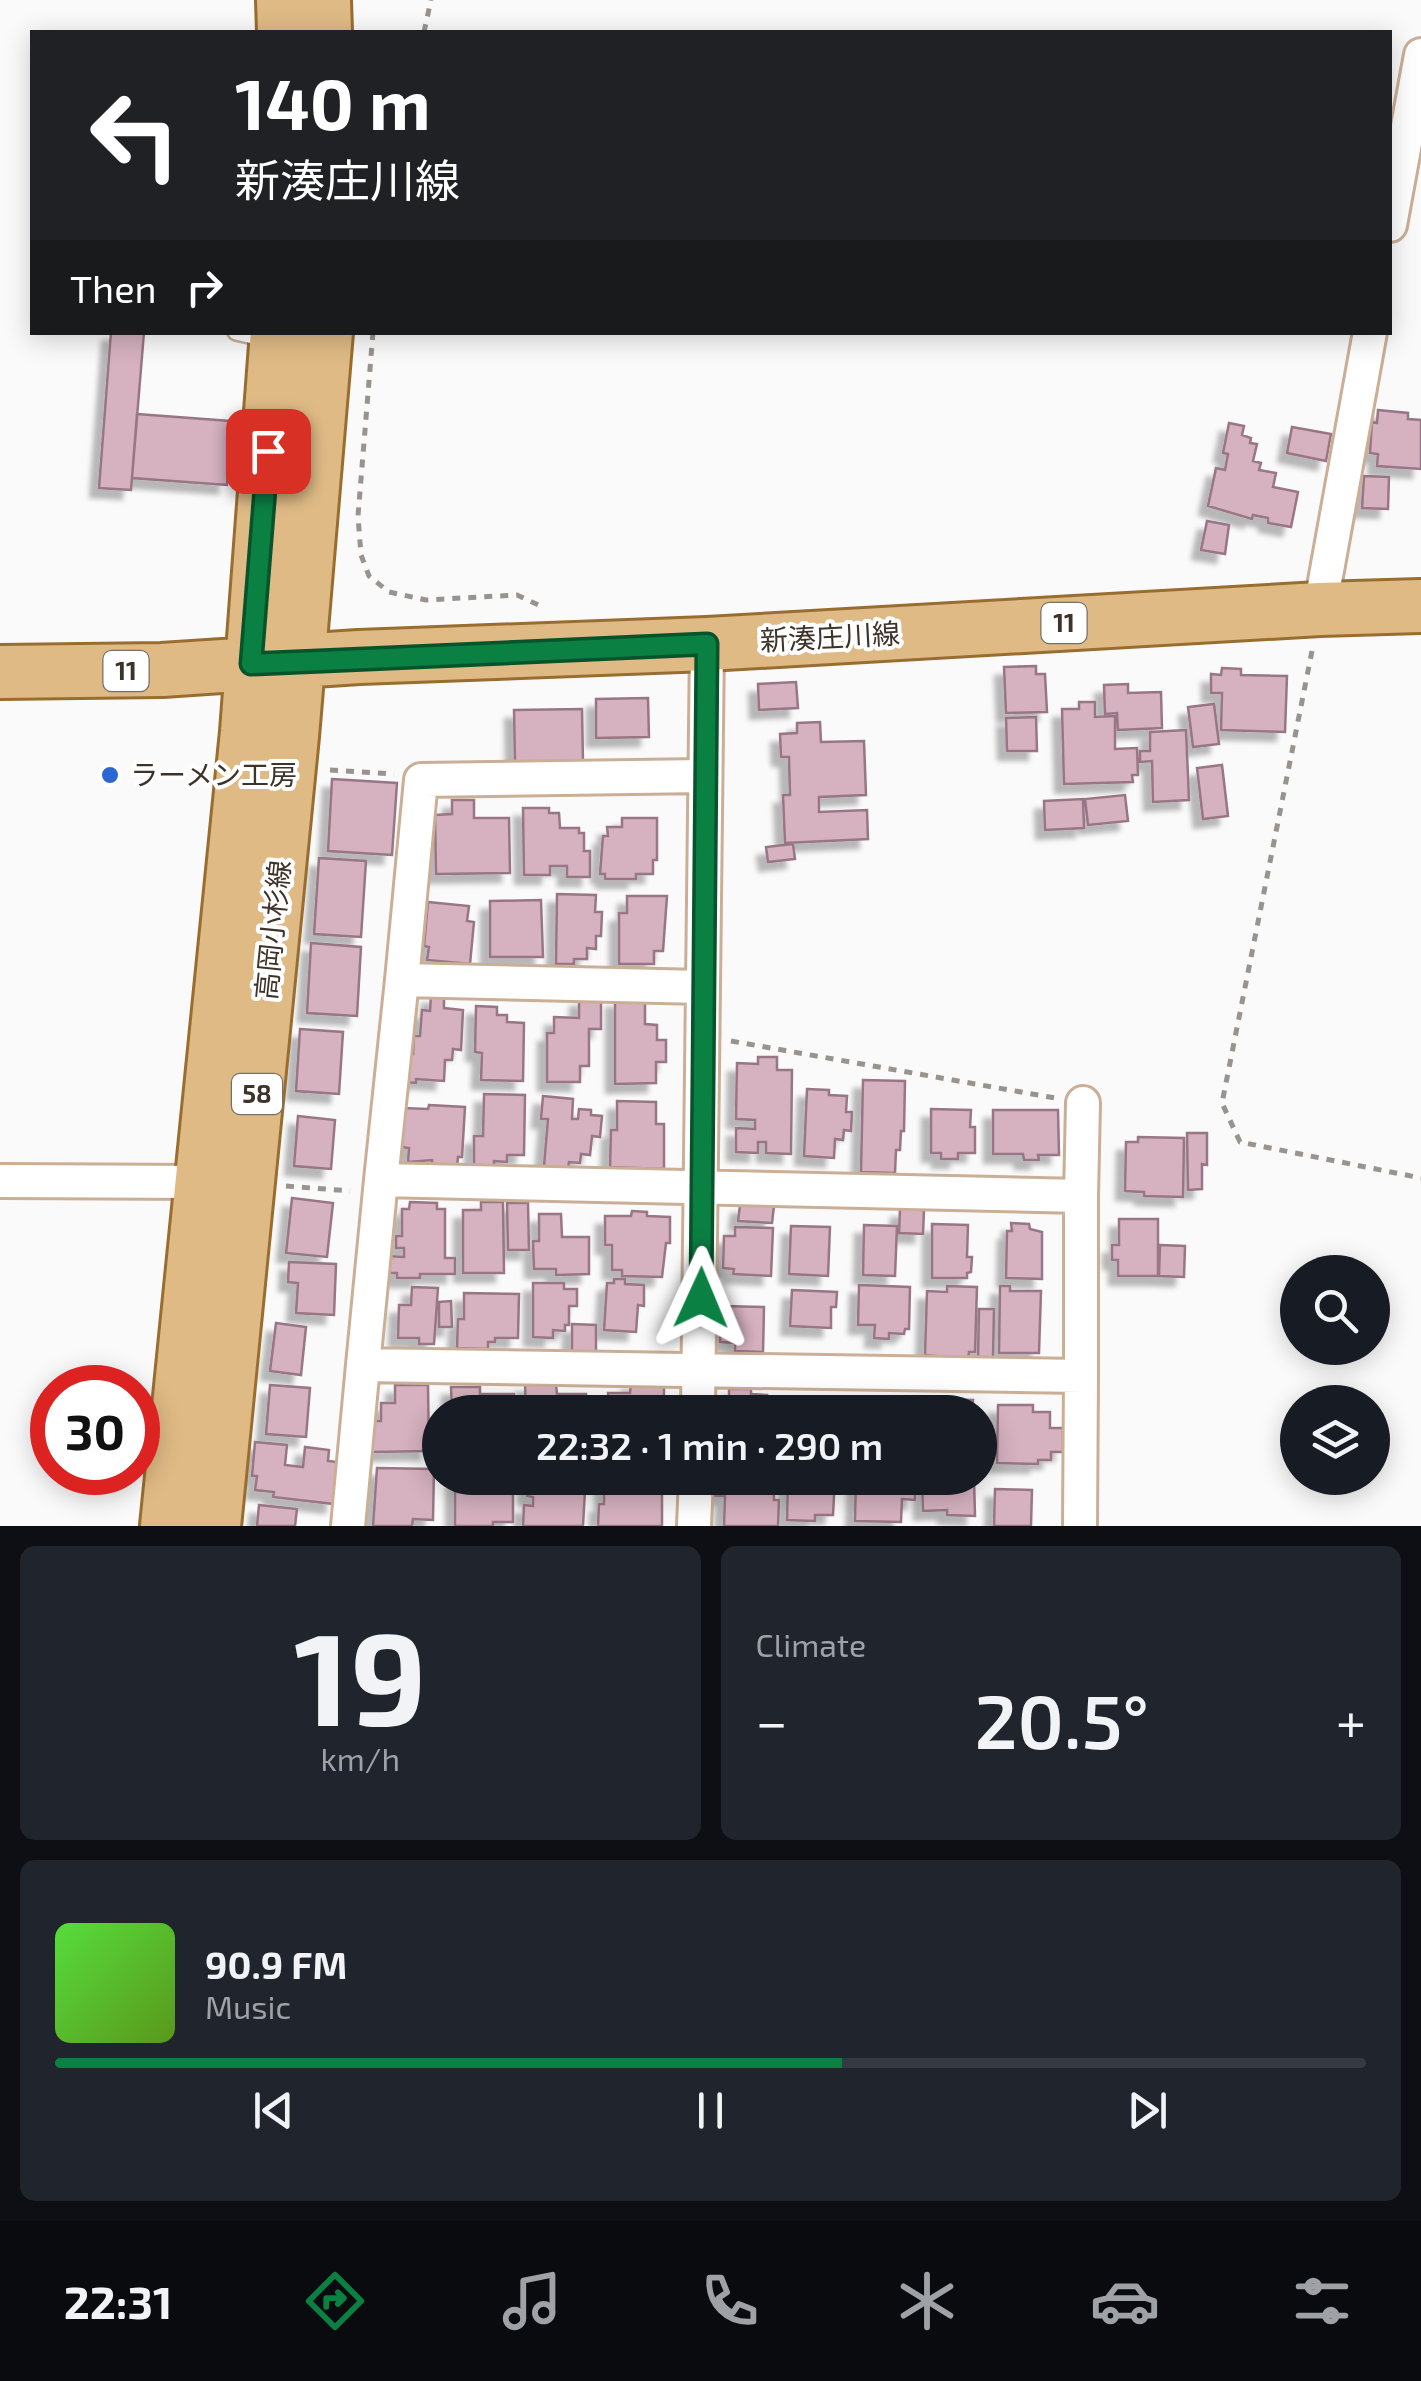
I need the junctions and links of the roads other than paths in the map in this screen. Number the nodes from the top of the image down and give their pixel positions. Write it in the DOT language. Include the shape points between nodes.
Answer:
graph roads {
  1 [pos="283,0"];
  2 [pos="324,0"];
  3 [pos="284,30"];
  4 [pos="325,30"];
  5 [pos="1421,55"];
  6 [pos="1392,214"];
  7 [pos="279,335"];
  8 [pos="1369,335"];
  9 [pos="1421,606"];
  10 [pos="1320,608"];
  11 [pos="707,644"];
  12 [pos="274,663"];
  13 [pos="0,672"];
  14 [pos="704,776"];
  15 [pos="402,980"];
  16 [pos="703,987"];
  17 [pos="1083,1103"];
  18 [pos="381,1180"];
  19 [pos="0,1181"];
  20 [pos="204,1182"];
  21 [pos="702,1188"];
  22 [pos="1081,1196"];
  23 [pos="363,1365"];
  24 [pos="700,1371"];
  25 [pos="1081,1376"];
  26 [pos="699,1395"];
  27 [pos="695,1495"];
  28 [pos="167,1526"];
  29 [pos="214,1526"];
  30 [pos="348,1526"];
  31 [pos="694,1526"];
  32 [pos="1080,1526"];
  1 -- 3 [label="main road"];
  2 -- 4 [label="main road"];
  5 -- 6 [label="street"];
  7 -- 12 [label="main road, 高岡小杉線 / 58"];
  8 -- 10 [label="street"];
  9 -- 10 [label="main road, 新湊庄川線 / 11"];
  10 -- 11 [label="main road, 新湊庄川線 / 11"];
  11 -- 12 [label="main road, 新湊庄川線 / 11"];
  11 -- 14 [label="street"];
  12 -- 13 [label="main road, 新湊庄川線 / 11"];
  12 -- 20 [label="main road, 高岡小杉線 / 58" via="248,732"];
  12 -- 29 [label="main road, 高岡小杉線 / 58"];
  14 -- 15 [label="street" via="421,780"];
  14 -- 16 [label="street"];
  15 -- 16 [label="street"];
  15 -- 18 [label="street"];
  16 -- 21 [label="street"];
  17 -- 22 [label="street"];
  18 -- 21 [label="street"];
  18 -- 23 [label="street"];
  19 -- 20 [label="street"];
  20 -- 28 [label="main road, 高岡小杉線 / 58"];
  21 -- 22 [label="street"];
  21 -- 24 [label="street"];
  22 -- 25 [label="street"];
  23 -- 24 [label="street"];
  23 -- 30 [label="street"];
  24 -- 25 [label="street"];
  24 -- 26 [label="street"];
  25 -- 32 [label="street"];
  27 -- 31 [label="street"];
}
